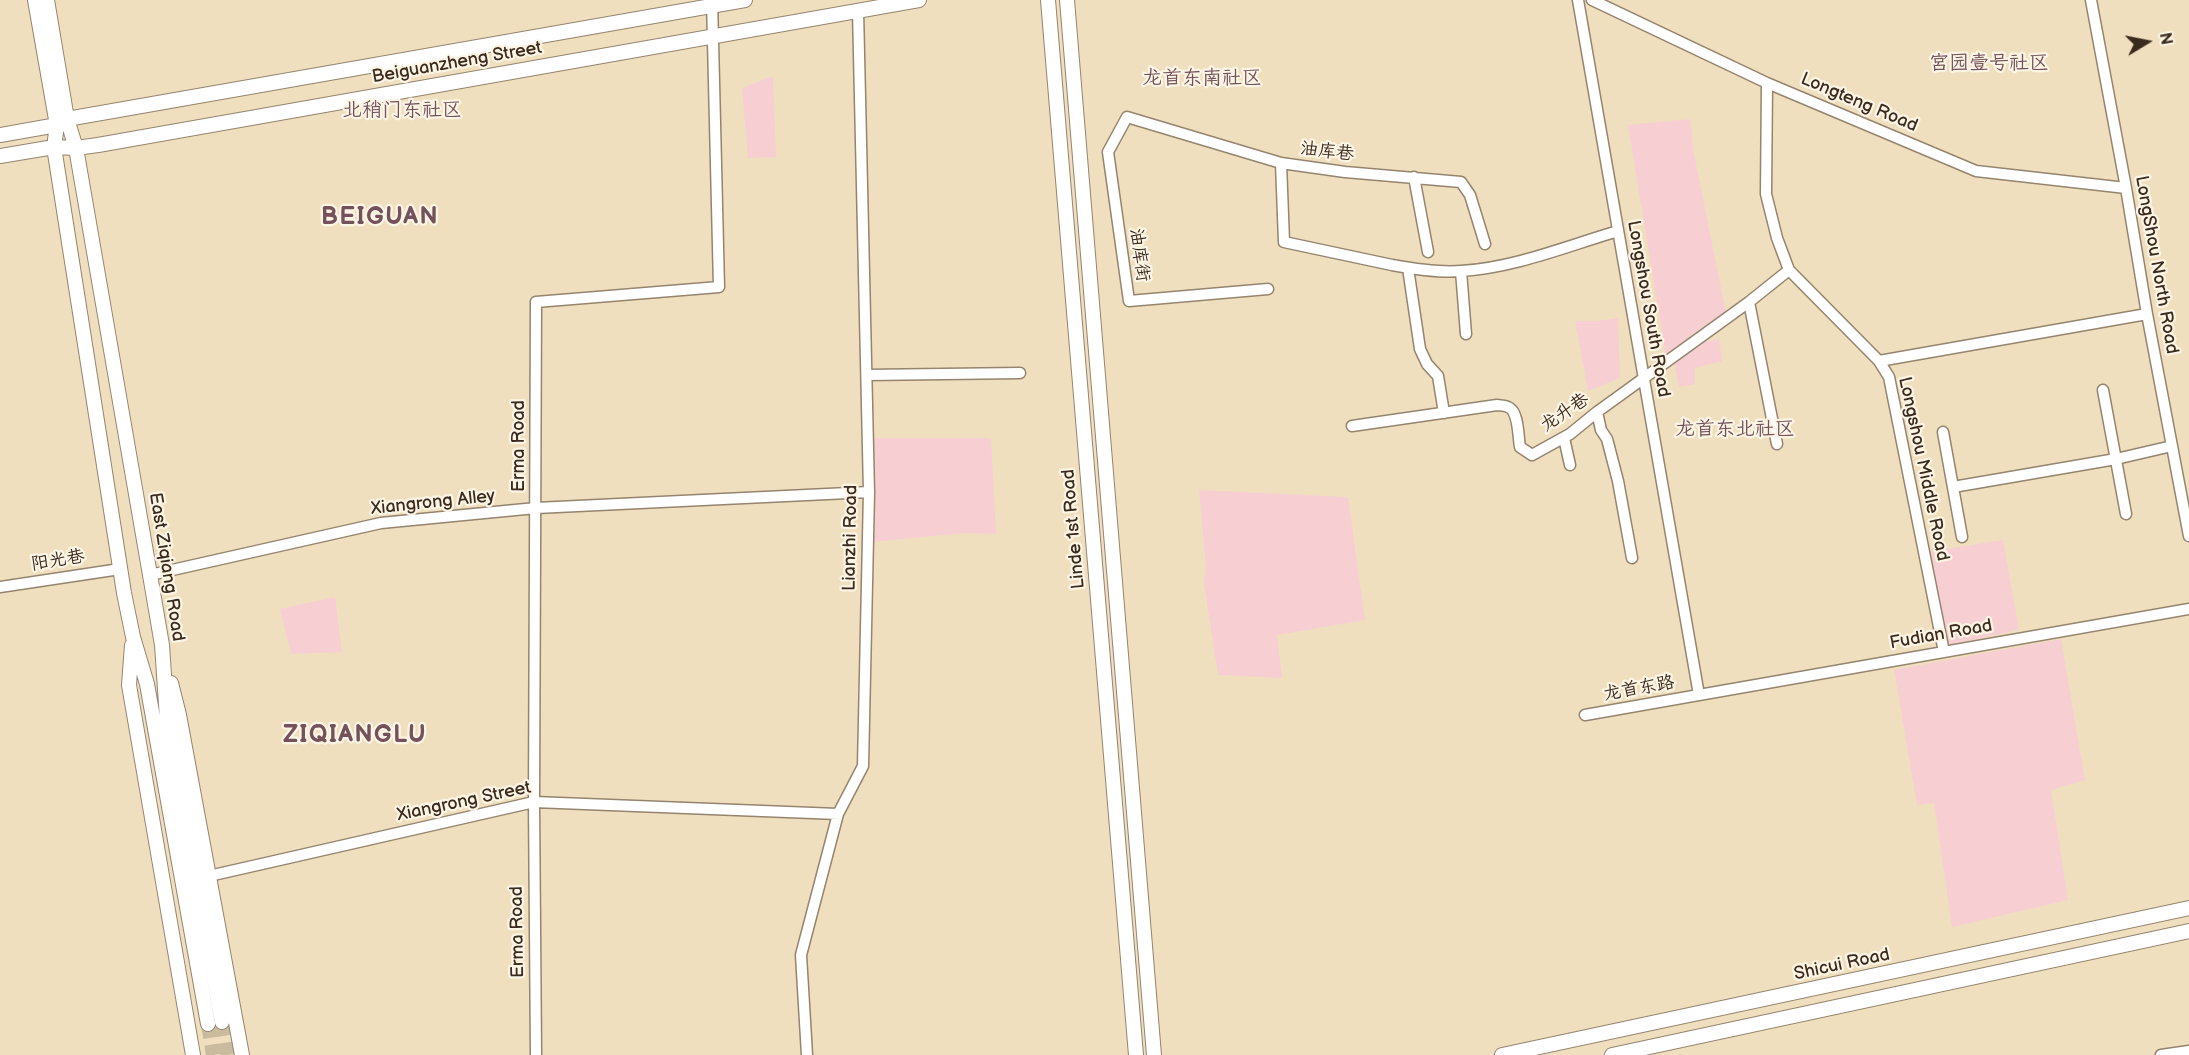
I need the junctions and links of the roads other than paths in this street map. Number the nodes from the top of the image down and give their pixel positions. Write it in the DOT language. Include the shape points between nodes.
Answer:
graph roads {
  1 [pos="35,0"];
  2 [pos="47,0"];
  3 [pos="745,0"];
  4 [pos="919,0"];
  5 [pos="1048,0"];
  6 [pos="1067,0"];
  7 [pos="1578,0"];
  8 [pos="1592,0"];
  9 [pos="2091,0"];
  10 [pos="712,3"];
  11 [pos="858,10"];
  12 [pos="714,35"];
  13 [pos="1767,83"];
  14 [pos="1127,117"];
  15 [pos="62,122"];
  16 [pos="0,135"];
  17 [pos="54,147"];
  18 [pos="76,148"];
  19 [pos="0,156"];
  20 [pos="1281,163"];
  21 [pos="1414,177"];
  22 [pos="2126,188"];
  23 [pos="1618,231"];
  24 [pos="1485,244"];
  25 [pos="1428,252"];
  26 [pos="1408,268"];
  27 [pos="1789,270"];
  28 [pos="1461,271"];
  29 [pos="1268,289"];
  30 [pos="1749,302"];
  31 [pos="2147,315"];
  32 [pos="1466,334"];
  33 [pos="1879,360"];
  34 [pos="1020,373"];
  35 [pos="867,375"];
  36 [pos="1643,378"];
  37 [pos="2103,390"];
  38 [pos="1597,412"];
  39 [pos="1444,413"];
  40 [pos="1352,426"];
  41 [pos="1943,432"];
  42 [pos="1564,438"];
  43 [pos="1778,444"];
  44 [pos="2172,446"];
  45 [pos="2116,459"];
  46 [pos="1570,465"];
  47 [pos="1953,487"];
  48 [pos="869,492"];
  49 [pos="536,508"];
  50 [pos="2127,514"];
  51 [pos="2189,536"];
  52 [pos="1962,537"];
  53 [pos="1632,558"];
  54 [pos="120,569"];
  55 [pos="150,575"];
  56 [pos="0,587"];
  57 [pos="2189,609"];
  58 [pos="133,637"];
  59 [pos="162,645"];
  60 [pos="1944,652"];
  61 [pos="1699,695"];
  62 [pos="1585,715"];
  63 [pos="534,802"];
  64 [pos="838,814"];
  65 [pos="210,876"];
  66 [pos="2189,908"];
  67 [pos="2189,931"];
  68 [pos="2189,1051"];
  69 [pos="193,1055"];
  70 [pos="242,1055"];
  71 [pos="536,1055"];
  72 [pos="807,1055"];
  73 [pos="1136,1055"];
  74 [pos="1154,1055"];
  75 [pos="1502,1055"];
  76 [pos="1612,1055"];
  77 [pos="2161,1055"];
  1 -- 15 [label="main road"];
  2 -- 15 [label="main road"];
  3 -- 10 [label="main road, Beiguanzheng Street"];
  4 -- 11 [label="main road, Beiguanzheng Street"];
  5 -- 73 [label="main road, Linde 1st Road"];
  6 -- 74 [label="main road, Linde 1st Road"];
  7 -- 23 [label="street, Longshou South Road"];
  8 -- 13 [label="street, Longteng Road"];
  9 -- 22 [label="street, LongShou North Road"];
  10 -- 12 [label="street, Erma Road"];
  10 -- 15 [label="main road, Beiguanzheng Street"];
  11 -- 12 [label="main road, Beiguanzheng Street"];
  11 -- 35 [label="street, Lianzhi Road"];
  12 -- 18 [label="main road, Beiguanzheng Street"];
  12 -- 49 [label="street, Erma Road" via="718,287 536,302"];
  13 -- 22 [label="street, Longteng Road" via="1976,171"];
  13 -- 27 [label="street, Longshou Middle Road" via="1766,194"];
  14 -- 20 [label="street, 油库巷"];
  14 -- 29 [label="street, 油库街" via="1108,152 1129,301"];
  15 -- 16 [label="main road, Beiguanzheng Street"];
  15 -- 17 [label="main road, East Ziqiang Road"];
  15 -- 18 [label="main road, East Ziqiang Road"];
  17 -- 18 [label="main road, Beiguanzheng Street"];
  17 -- 19 [label="main road, Beiguanzheng Street"];
  17 -- 54 [label="main road, East Ziqiang Road"];
  18 -- 55 [label="main road, East Ziqiang Road"];
  20 -- 21 [label="street, 油库巷"];
  20 -- 26 [label="street" via="1284,242"];
  21 -- 24 [label="street, 油库巷" via="1464,183"];
  21 -- 25 [label="street"];
  22 -- 31 [label="street, LongShou North Road"];
  23 -- 28 [label="street" via="1512,263"];
  23 -- 36 [label="street, Longshou South Road"];
  26 -- 28 [label="street"];
  26 -- 39 [label="street" via="1420,349 1438,376"];
  27 -- 30 [label="street, 龙升巷"];
  27 -- 33 [label="street, Longshou Middle Road"];
  28 -- 32 [label="street"];
  30 -- 36 [label="street, 龙升巷"];
  30 -- 43 [label="street"];
  31 -- 33 [label="street"];
  31 -- 44 [label="street, LongShou North Road"];
  33 -- 60 [label="street, Longshou Middle Road" via="1889,377 1896,407"];
  34 -- 35 [label="street"];
  35 -- 48 [label="street, Lianzhi Road"];
  36 -- 38 [label="street, 龙升巷"];
  36 -- 61 [label="street, Longshou South Road"];
  37 -- 45 [label="street"];
  38 -- 42 [label="street, 龙升巷"];
  38 -- 53 [label="street" via="1618,481"];
  39 -- 40 [label="street, 龙升巷"];
  39 -- 42 [label="street, 龙升巷" via="1508,406 1515,417 1520,447 1532,454"];
  41 -- 47 [label="street"];
  42 -- 46 [label="street"];
  44 -- 45 [label="street"];
  44 -- 51 [label="street, LongShou North Road"];
  45 -- 47 [label="street"];
  45 -- 50 [label="street"];
  47 -- 52 [label="street"];
  48 -- 49 [label="street, Xiangrong Alley"];
  48 -- 64 [label="street, Lianzhi Road" via="863,766"];
  49 -- 55 [label="street, Xiangrong Alley" via="381,523"];
  49 -- 63 [label="street, Erma Road"];
  54 -- 56 [label="street, 阳光巷"];
  54 -- 58 [label="main road, East Ziqiang Road"];
  55 -- 59 [label="main road, East Ziqiang Road"];
  57 -- 60 [label="street, Fudian Road"];
  58 -- 59 [label="main road, East Ziqiang Road" via="147,684 215,1023 167,719"];
  58 -- 69 [label="main road" via="129,685"];
  59 -- 65 [label="main road"];
  60 -- 61 [label="street, Fudian Road"];
  61 -- 62 [label="street, 龙首东路"];
  63 -- 64 [label="street, Xiangrong Street"];
  63 -- 65 [label="street, Xiangrong Street"];
  63 -- 71 [label="street, Erma Road"];
  64 -- 72 [label="street, Lianzhi Road" via="801,955"];
  65 -- 70 [label="main road"];
  66 -- 75 [label="main road, Shicui Road"];
  67 -- 76 [label="main road"];
  68 -- 77 [label="street"];
}
